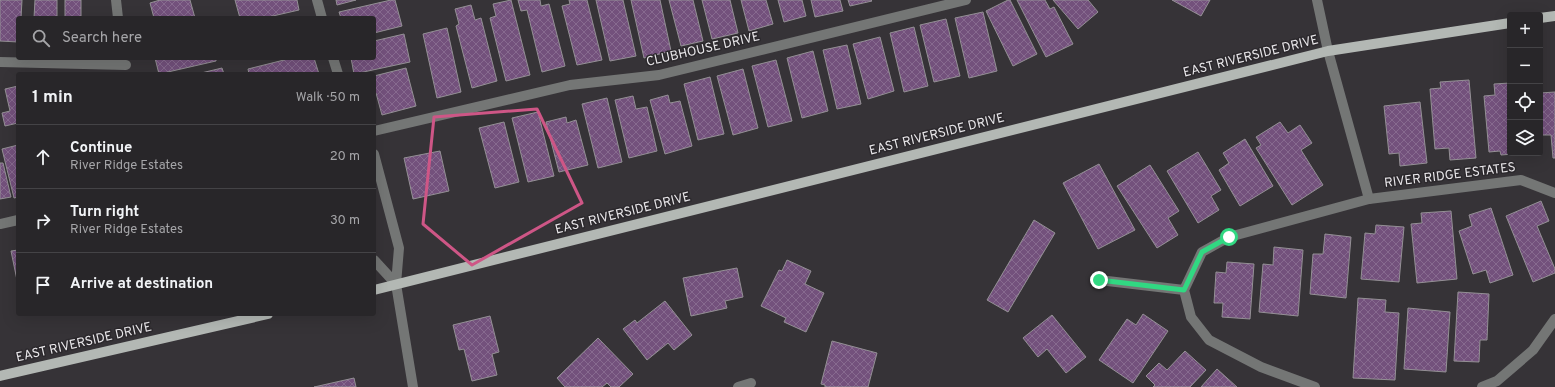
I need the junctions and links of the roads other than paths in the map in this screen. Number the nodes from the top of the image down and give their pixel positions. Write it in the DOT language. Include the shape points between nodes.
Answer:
graph roads {
  1 [pos="116,0"];
  2 [pos="317,0"];
  3 [pos="966,0"];
  4 [pos="1317,0"];
  5 [pos="118,16"];
  6 [pos="321,16"];
  7 [pos="1555,16"];
  8 [pos="1543,18"];
  9 [pos="1507,23"];
  10 [pos="1328,51"];
  11 [pos="334,60"];
  12 [pos="0,62"];
  13 [pos="126,66"];
  14 [pos="338,72"];
  15 [pos="376,131"];
  16 [pos="376,162"];
  17 [pos="1555,193"];
  18 [pos="1369,199"];
  19 [pos="16,220"];
  20 [pos="0,224"];
  21 [pos="376,262"];
  22 [pos="1099,280"];
  23 [pos="396,284"];
  24 [pos="376,289"];
  25 [pos="1184,290"];
  26 [pos="259,316"];
  27 [pos="1555,319"];
  28 [pos="0,376"];
  29 [pos="751,383"];
  30 [pos="413,387"];
  31 [pos="738,387"];
  32 [pos="1315,387"];
  33 [pos="1482,387"];
  1 -- 5 [label="street"];
  2 -- 6 [label="street"];
  3 -- 15 [label="street, CLUBHOUSE DRIVE" via="659,75 570,85"];
  4 -- 10 [label="street, RIVER RIDGE ESTATES"];
  7 -- 8 [label="main road"];
  9 -- 10 [label="main road, EAST RIVERSIDE DRIVE"];
  10 -- 18 [label="street, RIVER RIDGE ESTATES"];
  10 -- 23 [label="main road, EAST RIVERSIDE DRIVE"];
  11 -- 14 [label="street"];
  12 -- 13 [label="street"];
  16 -- 23 [label="street" via="399,248"];
  17 -- 18 [label="street, RIVER RIDGE ESTATES" via="1521,180"];
  18 -- 25 [label="street, RIVER RIDGE ESTATES" via="1229,237 1202,252"];
  19 -- 20 [label="street"];
  21 -- 23 [label="street"];
  22 -- 25 [label="street"];
  23 -- 24 [label="main road, EAST RIVERSIDE DRIVE"];
  23 -- 30 [label="street"];
  25 -- 32 [label="street" via="1191,317 1209,340 1261,367"];
  26 -- 28 [label="main road, EAST RIVERSIDE DRIVE"];
  27 -- 33 [label="street" via="1533,350 1497,381"];
  29 -- 31 [label="street"];
}
